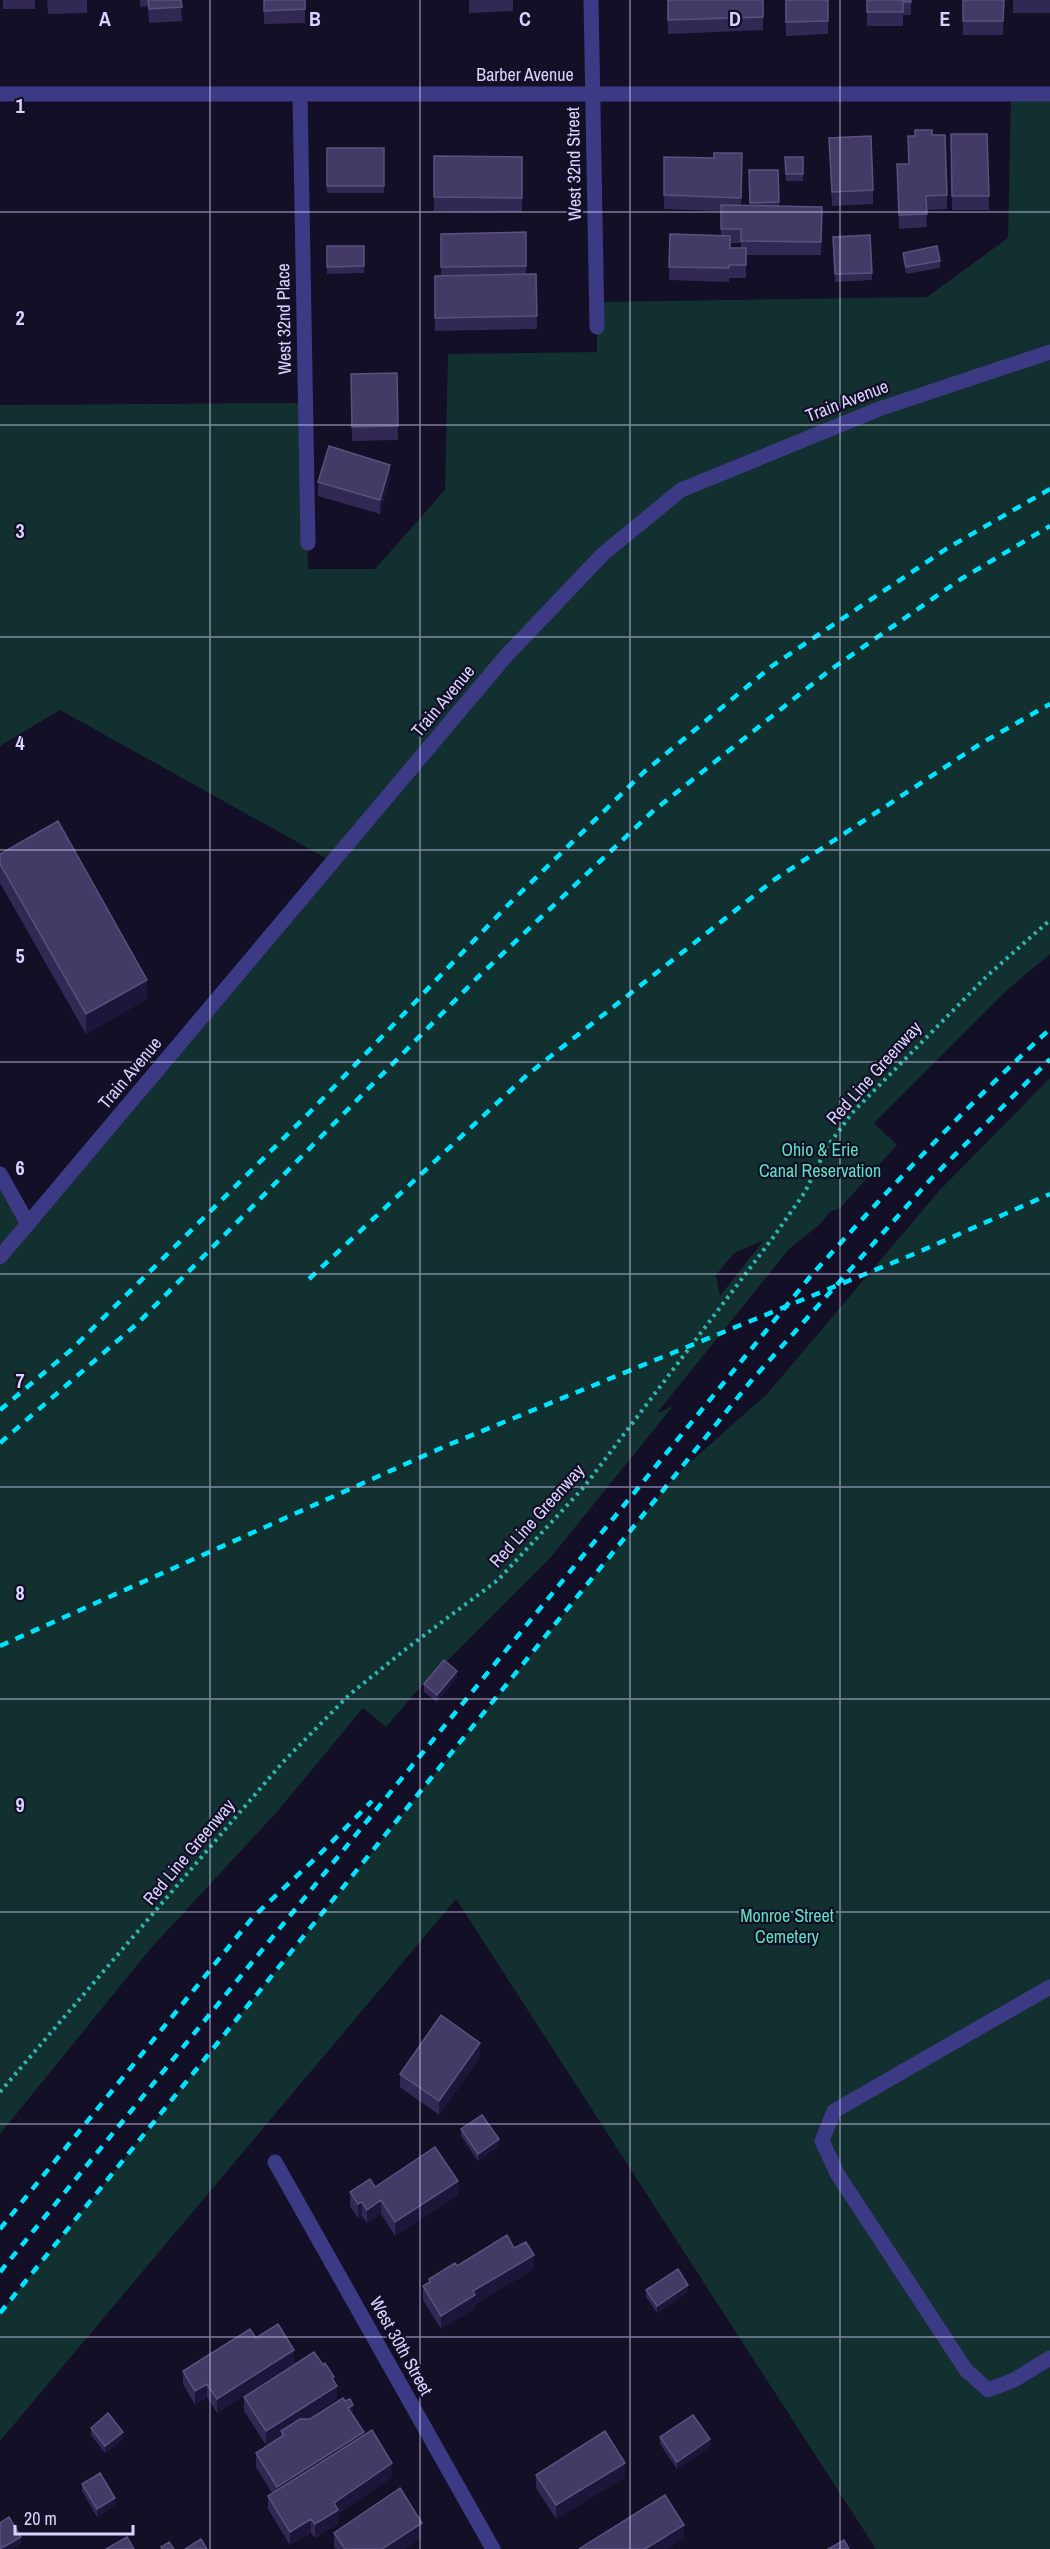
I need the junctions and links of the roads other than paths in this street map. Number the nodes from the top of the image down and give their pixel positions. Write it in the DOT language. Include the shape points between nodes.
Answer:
graph roads {
  1 [pos="591,0"];
  2 [pos="0,94"];
  3 [pos="300,94"];
  4 [pos="1050,94"];
  5 [pos="592,95"];
  6 [pos="597,327"];
  7 [pos="1050,352"];
  8 [pos="308,543"];
  9 [pos="0,1174"];
  10 [pos="28,1224"];
  11 [pos="0,1257"];
  12 [pos="1050,1987"];
  13 [pos="275,2162"];
  14 [pos="1050,2358"];
  15 [pos="493,2549"];
  1 -- 5 [label="street, West 32nd Street"];
  2 -- 3 [label="street, Barber Avenue"];
  3 -- 5 [label="street, Barber Avenue"];
  3 -- 8 [label="street, West 32nd Place"];
  4 -- 5 [label="street, Barber Avenue"];
  5 -- 6 [label="street, West 32nd Street"];
  7 -- 10 [label="street, Train Avenue" via="879,408 681,490 603,554 506,657"];
  9 -- 10 [label="street"];
  10 -- 11 [label="street, Train Avenue"];
  12 -- 14 [label="street" via="834,2111 822,2141 838,2175 966,2370 988,2390 1014,2380"];
  13 -- 15 [label="street, West 30th Street"];
}
